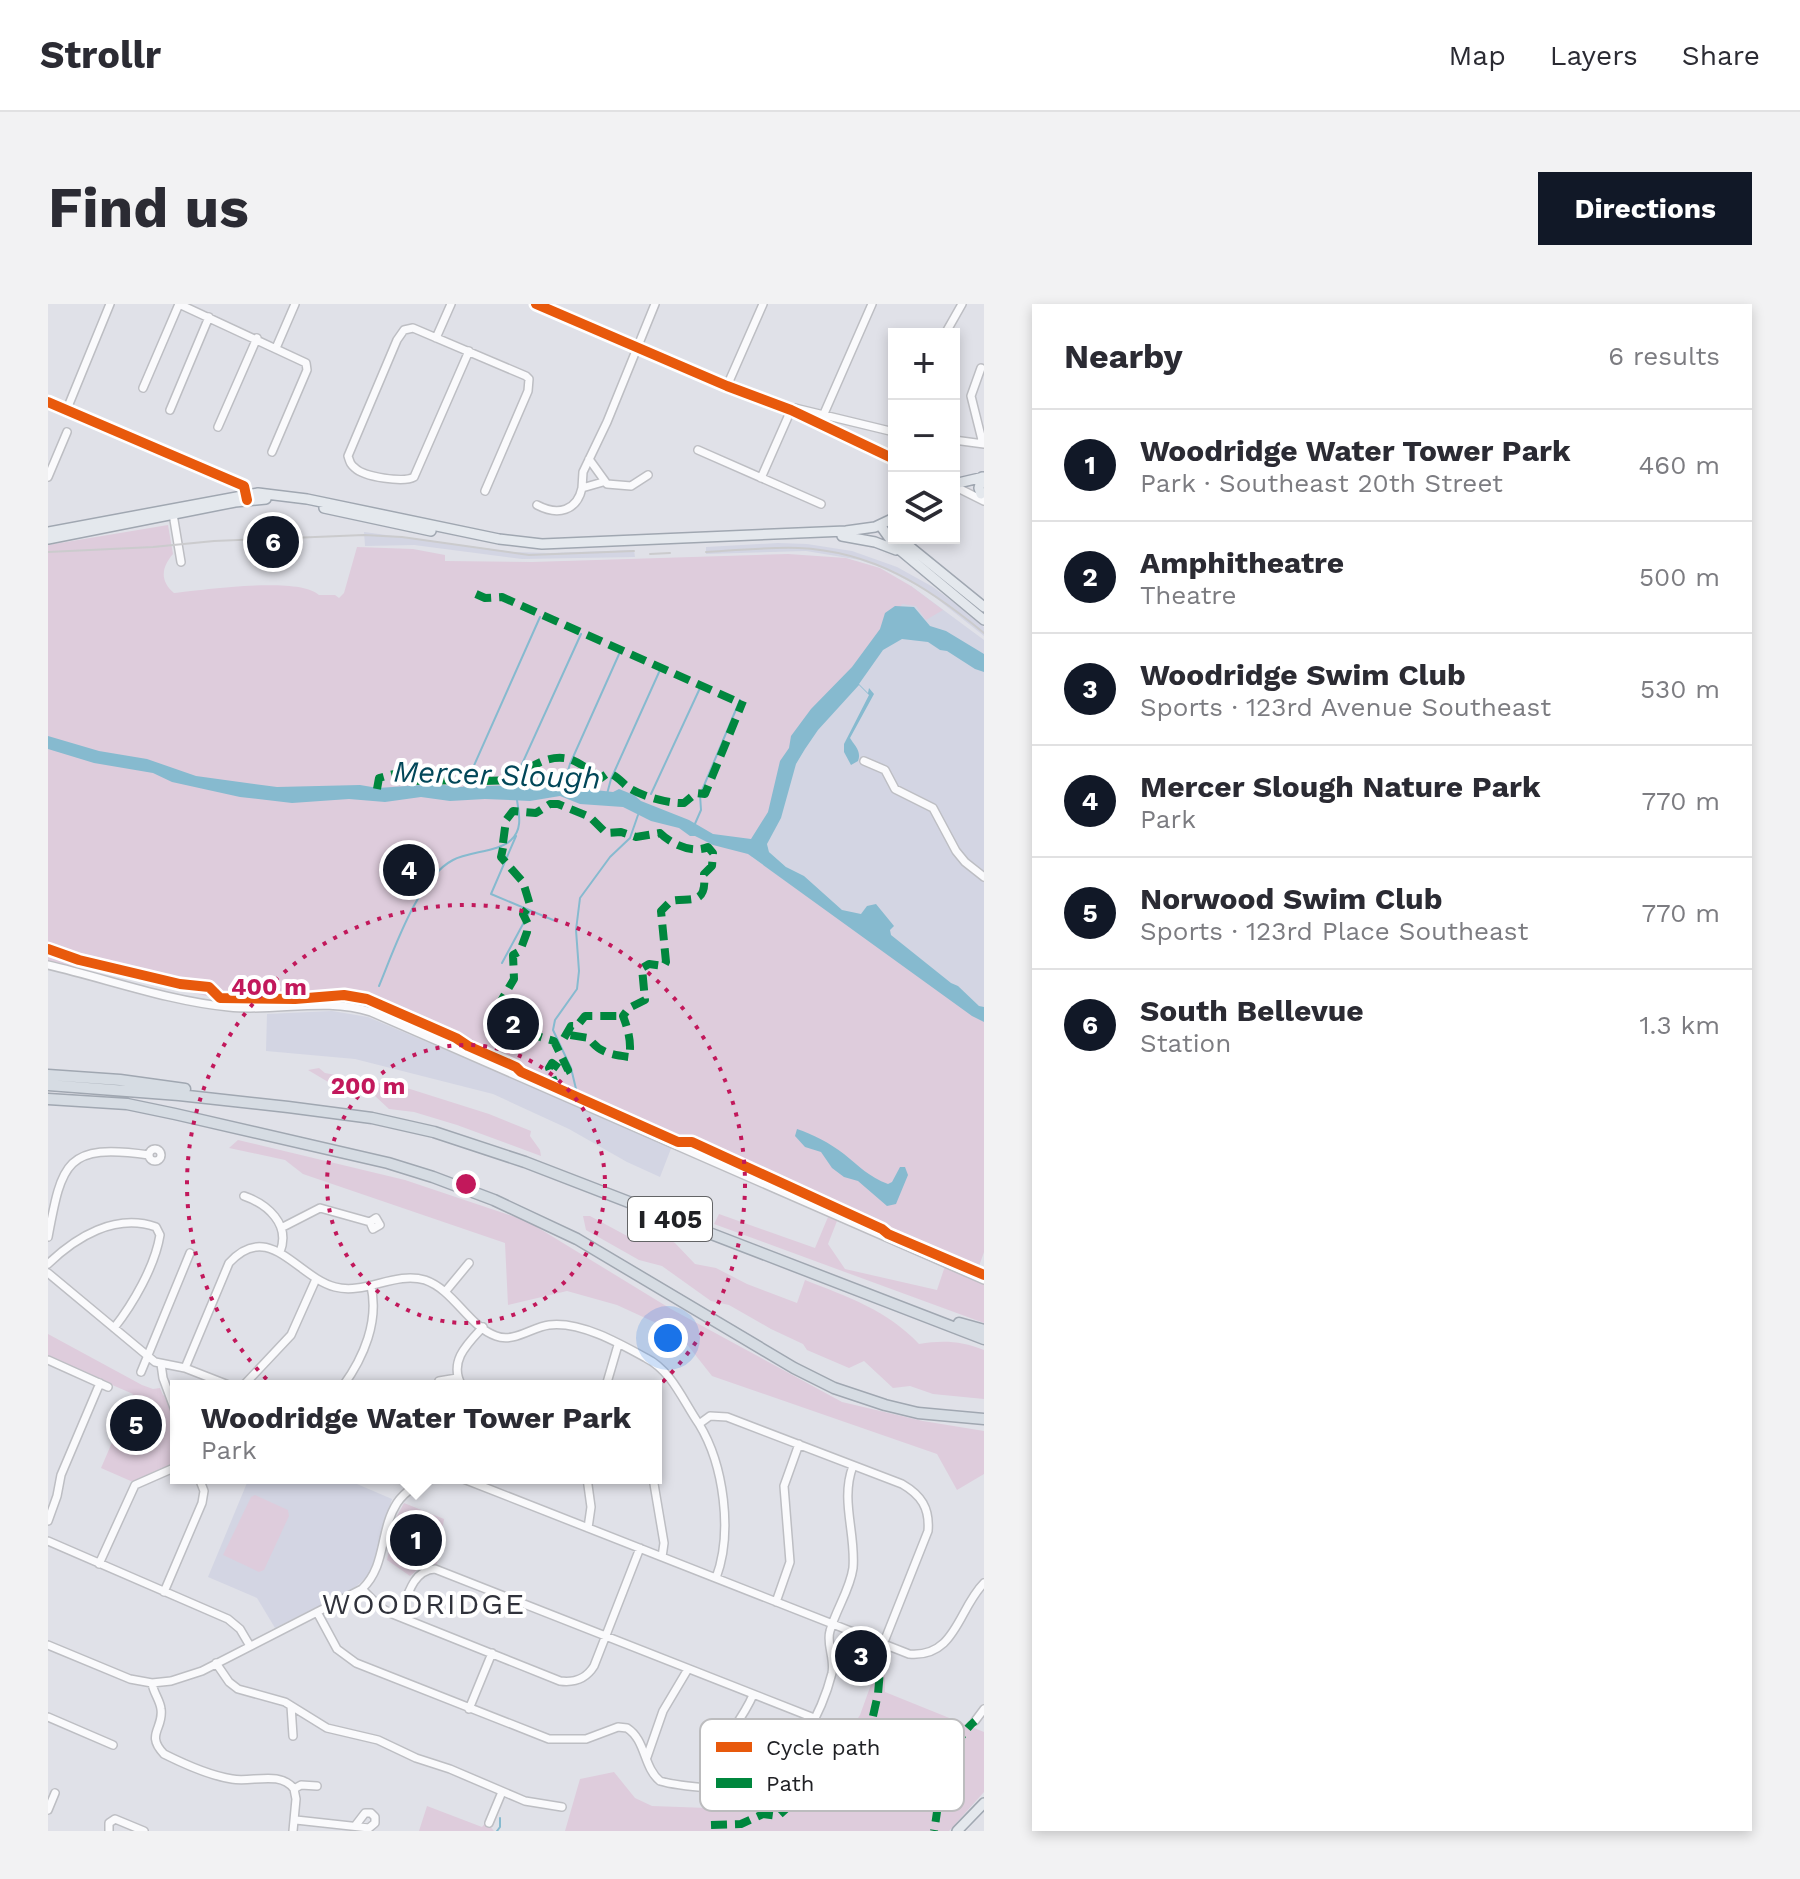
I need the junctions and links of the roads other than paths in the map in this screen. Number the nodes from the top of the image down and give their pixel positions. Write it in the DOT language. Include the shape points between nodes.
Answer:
graph roads {
  1 [pos="110,304"];
  2 [pos="179,304"];
  3 [pos="295,304"];
  4 [pos="451,304"];
  5 [pos="536,304"];
  6 [pos="655,304"];
  7 [pos="763,304"];
  8 [pos="872,304"];
  9 [pos="962,304"];
  10 [pos="209,317"];
  11 [pos="948,328"];
  12 [pos="257,338"];
  13 [pos="436,338"];
  14 [pos="638,347"];
  15 [pos="276,348"];
  16 [pos="469,351"];
  17 [pos="981,368"];
  18 [pos="727,386"];
  19 [pos="143,388"];
  20 [pos="48,402"];
  21 [pos="67,409"];
  22 [pos="170,410"];
  23 [pos="791,410"];
  24 [pos="823,415"];
  25 [pos="819,425"];
  26 [pos="218,427"];
  27 [pos="888,431"];
  28 [pos="67,432"];
  29 [pos="960,441"];
  30 [pos="984,444"];
  31 [pos="698,450"];
  32 [pos="272,452"];
  33 [pos="888,456"];
  34 [pos="589,459"];
  35 [pos="648,475"];
  36 [pos="48,477"];
  37 [pos="983,477"];
  38 [pos="761,478"];
  39 [pos="603,482"];
  40 [pos="960,483"];
  41 [pos="960,487"];
  42 [pos="582,488"];
  43 [pos="485,491"];
  44 [pos="247,497"];
  45 [pos="983,497"];
  46 [pos="821,504"];
  47 [pos="537,505"];
  48 [pos="173,511"];
  49 [pos="379,514"];
  50 [pos="360,517"];
  51 [pos="888,523"];
  52 [pos="888,526"];
  53 [pos="882,528"];
  54 [pos="888,532"];
  55 [pos="48,536"];
  56 [pos="842,536"];
  57 [pos="906,544"];
  58 [pos="907,557"];
  59 [pos="181,562"];
  60 [pos="984,607"];
  61 [pos="984,620"];
  62 [pos="864,761"];
  63 [pos="983,876"];
  64 [pos="48,965"];
  65 [pos="48,1075"];
  66 [pos="48,1085"];
  67 [pos="48,1099"];
  68 [pos="288,1107"];
  69 [pos="149,1155"];
  70 [pos="244,1196"];
  71 [pos="370,1222"];
  72 [pos="281,1228"];
  73 [pos="48,1237"];
  74 [pos="280,1252"];
  75 [pos="190,1253"];
  76 [pos="49,1261"];
  77 [pos="469,1263"];
  78 [pos="48,1273"];
  79 [pos="316,1279"];
  80 [pos="984,1280"];
  81 [pos="371,1286"];
  82 [pos="445,1292"];
  83 [pos="893,1305"];
  84 [pos="483,1327"];
  85 [pos="114,1328"];
  86 [pos="984,1330"];
  87 [pos="984,1339"];
  88 [pos="618,1345"];
  89 [pos="147,1356"];
  90 [pos="48,1360"];
  91 [pos="161,1364"];
  92 [pos="185,1368"];
  93 [pos="141,1372"];
  94 [pos="216,1380"];
  95 [pos="249,1380"];
  96 [pos="347,1380"];
  97 [pos="459,1380"];
  98 [pos="608,1380"];
  99 [pos="170,1393"];
  100 [pos="984,1422"];
  101 [pos="699,1424"];
  102 [pos="799,1444"];
  103 [pos="853,1466"];
  104 [pos="170,1470"];
  105 [pos="201,1484"];
  106 [pos="416,1484"];
  107 [pos="476,1484"];
  108 [pos="588,1484"];
  109 [pos="654,1484"];
  110 [pos="48,1521"];
  111 [pos="588,1528"];
  112 [pos="48,1541"];
  113 [pos="640,1548"];
  114 [pos="662,1557"];
  115 [pos="99,1564"];
  116 [pos="716,1578"];
  117 [pos="984,1583"];
  118 [pos="362,1589"];
  119 [pos="164,1592"];
  120 [pos="776,1602"];
  121 [pos="317,1612"];
  122 [pos="400,1616"];
  123 [pos="832,1624"];
  124 [pos="606,1637"];
  125 [pos="48,1645"];
  126 [pos="250,1646"];
  127 [pos="883,1646"];
  128 [pos="492,1653"];
  129 [pos="216,1663"];
  130 [pos="688,1669"];
  131 [pos="152,1683"];
  132 [pos="753,1695"];
  133 [pos="291,1706"];
  134 [pos="469,1709"];
  135 [pos="984,1709"];
  136 [pos="48,1717"];
  137 [pos="814,1718"];
  138 [pos="740,1719"];
  139 [pos="975,1721"];
  140 [pos="293,1736"];
  141 [pos="113,1745"];
  142 [pos="647,1757"];
  143 [pos="700,1785"];
  144 [pos="317,1786"];
  145 [pos="294,1789"];
  146 [pos="502,1792"];
  147 [pos="55,1793"];
  148 [pos="984,1803"];
  149 [pos="562,1807"];
  150 [pos="48,1810"];
  151 [pos="296,1820"];
  152 [pos="489,1823"];
  153 [pos="355,1826"];
  154 [pos="125,1828"];
  155 [pos="109,1831"];
  156 [pos="144,1831"];
  157 [pos="293,1831"];
  158 [pos="957,1831"];
  1 -- 21 [label="street"];
  2 -- 10 [label="street"];
  2 -- 19 [label="street"];
  3 -- 15 [label="street"];
  4 -- 13 [label="street"];
  5 -- 14 [label="street"];
  6 -- 14 [label="street"];
  7 -- 18 [label="street"];
  8 -- 24 [label="street"];
  9 -- 11 [label="street"];
  10 -- 12 [label="street"];
  10 -- 22 [label="street"];
  12 -- 15 [label="street"];
  12 -- 26 [label="street"];
  13 -- 16 [label="street"];
  13 -- 16 [label="street" via="406,328 397,340 349,452 349,460 362,473 405,481 414,477"];
  14 -- 18 [label="street"];
  14 -- 34 [label="street"];
  15 -- 32 [label="street" via="307,366"];
  16 -- 43 [label="street" via="530,382"];
  17 -- 30 [label="street" via="971,396"];
  18 -- 23 [label="street"];
  20 -- 21 [label="street"];
  21 -- 44 [label="street" via="244,486"];
  23 -- 24 [label="street"];
  23 -- 25 [label="street"];
  23 -- 38 [label="street"];
  24 -- 25 [label="street"];
  24 -- 27 [label="street"];
  25 -- 33 [label="street"];
  28 -- 36 [label="street"];
  29 -- 30 [label="street"];
  31 -- 38 [label="street"];
  34 -- 39 [label="street"];
  34 -- 42 [label="street"];
  35 -- 39 [label="street" via="631,486"];
  37 -- 40 [label="main road"];
  37 -- 45 [label="main road"];
  38 -- 46 [label="street"];
  39 -- 42 [label="street"];
  41 -- 45 [label="street"];
  42 -- 47 [label="street" via="572,507"];
  44 -- 48 [label="main road"];
  44 -- 49 [label="main road" via="286,495"];
  44 -- 50 [label="main road"];
  48 -- 55 [label="main road"];
  48 -- 55 [label="main road"];
  48 -- 59 [label="street"];
  49 -- 50 [label="main road"];
  49 -- 53 [label="main road" via="542,544"];
  50 -- 56 [label="main road" via="542,550"];
  51 -- 53 [label="main road"];
  52 -- 53 [label="main road"];
  53 -- 54 [label="main road"];
  53 -- 56 [label="main road"];
  53 -- 58 [label="main road"];
  56 -- 58 [label="main road" via="875,542"];
  57 -- 60 [label="main road"];
  58 -- 61 [label="main road"];
  62 -- 63 [label="street" via="885,770 895,789 933,808 956,851"];
  64 -- 80 [label="street" via="227,1007 364,1010"];
  65 -- 68 [label="highway" via="146,1083"];
  66 -- 68 [label="highway, I 405"];
  67 -- 100 [label="highway, I 405" via="127,1104 175,1114 388,1163 464,1188 577,1239 816,1379 885,1405"];
  68 -- 83 [label="highway, I 405" via="405,1124 481,1146"];
  69 -- 73 [label="street" via="102,1151 74,1160 58,1185"];
  70 -- 72 [label="street" via="265,1205"];
  71 -- 72 [label="street" via="320,1208"];
  72 -- 74 [label="street"];
  74 -- 79 [label="street"];
  74 -- 92 [label="street" via="255,1248 229,1263"];
  75 -- 89 [label="street"];
  76 -- 85 [label="street" via="99,1228 148,1225 160,1231 135,1299"];
  77 -- 82 [label="street"];
  78 -- 85 [label="street"];
  79 -- 81 [label="street" via="346,1289"];
  79 -- 95 [label="street" via="291,1335"];
  81 -- 82 [label="street" via="416,1278"];
  81 -- 96 [label="street" via="373,1321"];
  82 -- 84 [label="street"];
  83 -- 86 [label="highway"];
  83 -- 87 [label="highway, I 405"];
  84 -- 88 [label="street" via="509,1338 541,1326 567,1325"];
  84 -- 97 [label="street" via="462,1352"];
  85 -- 89 [label="street"];
  88 -- 98 [label="street"];
  88 -- 101 [label="street" via="659,1366"];
  89 -- 91 [label="street"];
  89 -- 93 [label="street"];
  90 -- 110 [label="street" via="104,1385 61,1475"];
  91 -- 92 [label="street"];
  91 -- 99 [label="street"];
  92 -- 94 [label="street"];
  101 -- 102 [label="street" via="721,1415"];
  101 -- 116 [label="street" via="721,1483 725,1546"];
  102 -- 103 [label="street"];
  102 -- 120 [label="street" via="784,1486 790,1562"];
  103 -- 123 [label="street" via="846,1493 852,1570"];
  103 -- 127 [label="street" via="909,1488 926,1508 925,1541"];
  104 -- 115 [label="street" via="135,1485"];
  105 -- 119 [label="street" via="202,1503"];
  106 -- 118 [label="street" via="396,1504 378,1566"];
  107 -- 111 [label="street"];
  108 -- 111 [label="street"];
  109 -- 114 [label="street"];
  111 -- 113 [label="street"];
  112 -- 115 [label="street"];
  113 -- 114 [label="street"];
  113 -- 124 [label="street"];
  114 -- 116 [label="street"];
  115 -- 119 [label="street"];
  116 -- 120 [label="street"];
  117 -- 127 [label="street" via="941,1647 909,1654"];
  118 -- 121 [label="street"];
  118 -- 122 [label="street" via="384,1610"];
  119 -- 126 [label="street" via="228,1619"];
  120 -- 123 [label="street"];
  121 -- 126 [label="street"];
  121 -- 134 [label="street" via="348,1659"];
  122 -- 124 [label="street" via="417,1577 435,1569"];
  122 -- 128 [label="street"];
  123 -- 127 [label="street"];
  123 -- 137 [label="street" via="832,1672"];
  124 -- 128 [label="street" via="594,1666 581,1680 560,1681"];
  124 -- 130 [label="street"];
  125 -- 131 [label="street"];
  126 -- 129 [label="street"];
  128 -- 134 [label="street"];
  129 -- 131 [label="street" via="183,1678"];
  129 -- 133 [label="street" via="238,1689"];
  130 -- 132 [label="street"];
  130 -- 142 [label="street" via="663,1711"];
  131 -- 145 [label="street" via="161,1712 155,1736 158,1748 169,1757 227,1778 282,1779"];
  132 -- 137 [label="street"];
  132 -- 138 [label="street"];
  133 -- 140 [label="street"];
  133 -- 146 [label="street" via="327,1728 378,1740"];
  134 -- 142 [label="street" via="561,1740 627,1728"];
  135 -- 139 [label="street"];
  136 -- 141 [label="street"];
  142 -- 143 [label="street" via="660,1781"];
  144 -- 145 [label="street"];
  145 -- 151 [label="street"];
  146 -- 149 [label="street"];
  146 -- 152 [label="street"];
  147 -- 150 [label="street"];
  148 -- 158 [label="main road"];
  151 -- 153 [label="street"];
  151 -- 157 [label="street"];
  154 -- 155 [label="street" via="115,1819"];
  154 -- 156 [label="street"];
}
